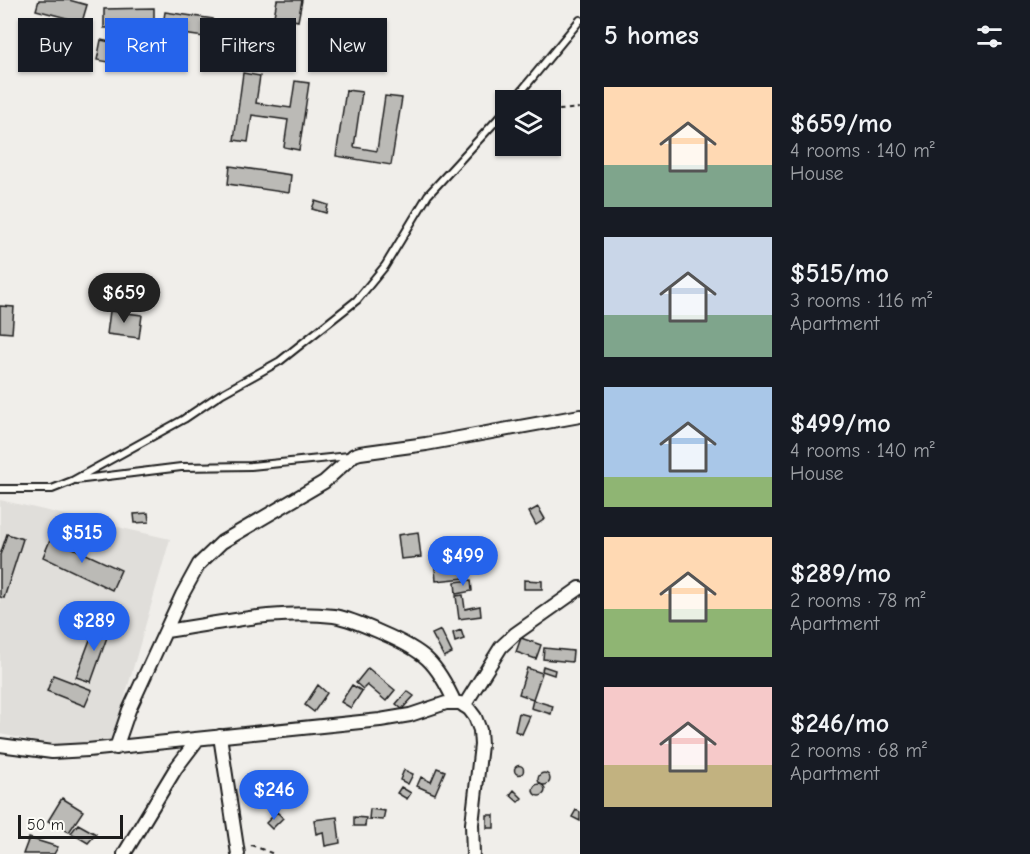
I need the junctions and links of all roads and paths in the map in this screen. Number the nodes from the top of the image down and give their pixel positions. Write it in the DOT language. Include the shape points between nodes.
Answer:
graph roads {
  1 [pos="580,20"];
  2 [pos="522,90"];
  3 [pos="580,108"];
  4 [pos="561,110"];
  5 [pos="495,122"];
  6 [pos="580,416"];
  7 [pos="354,455"];
  8 [pos="72,481"];
  9 [pos="0,489"];
  10 [pos="580,588"];
  11 [pos="166,631"];
  12 [pos="459,705"];
  13 [pos="220,736"];
  14 [pos="198,739"];
  15 [pos="0,746"];
  16 [pos="116,748"];
  17 [pos="235,837"];
  18 [pos="124,854"];
  19 [pos="238,854"];
  20 [pos="274,854"];
  21 [pos="472,854"];
  1 -- 2 [label="lane"];
  3 -- 4 [label="path"];
  5 -- 8 [label="lane" via="428,195 385,266 357,300 330,323 280,362"];
  6 -- 7 [label="street"];
  7 -- 8 [label="lane" via="251,466 181,467"];
  7 -- 11 [label="street" via="324,482 222,542 199,564"];
  8 -- 9 [label="lane" via="52,489"];
  10 -- 12 [label="street" via="501,647"];
  11 -- 12 [label="street" via="296,613 345,619 421,653 439,671"];
  11 -- 16 [label="street"];
  12 -- 13 [label="street" via="446,704 380,720"];
  12 -- 21 [label="street" via="475,717 480,730"];
  13 -- 14 [label="street"];
  13 -- 17 [label="street"];
  14 -- 16 [label="street"];
  14 -- 18 [label="street"];
  15 -- 16 [label="street" via="52,752"];
  17 -- 19 [label="street"];
  17 -- 20 [label="path"];
}
